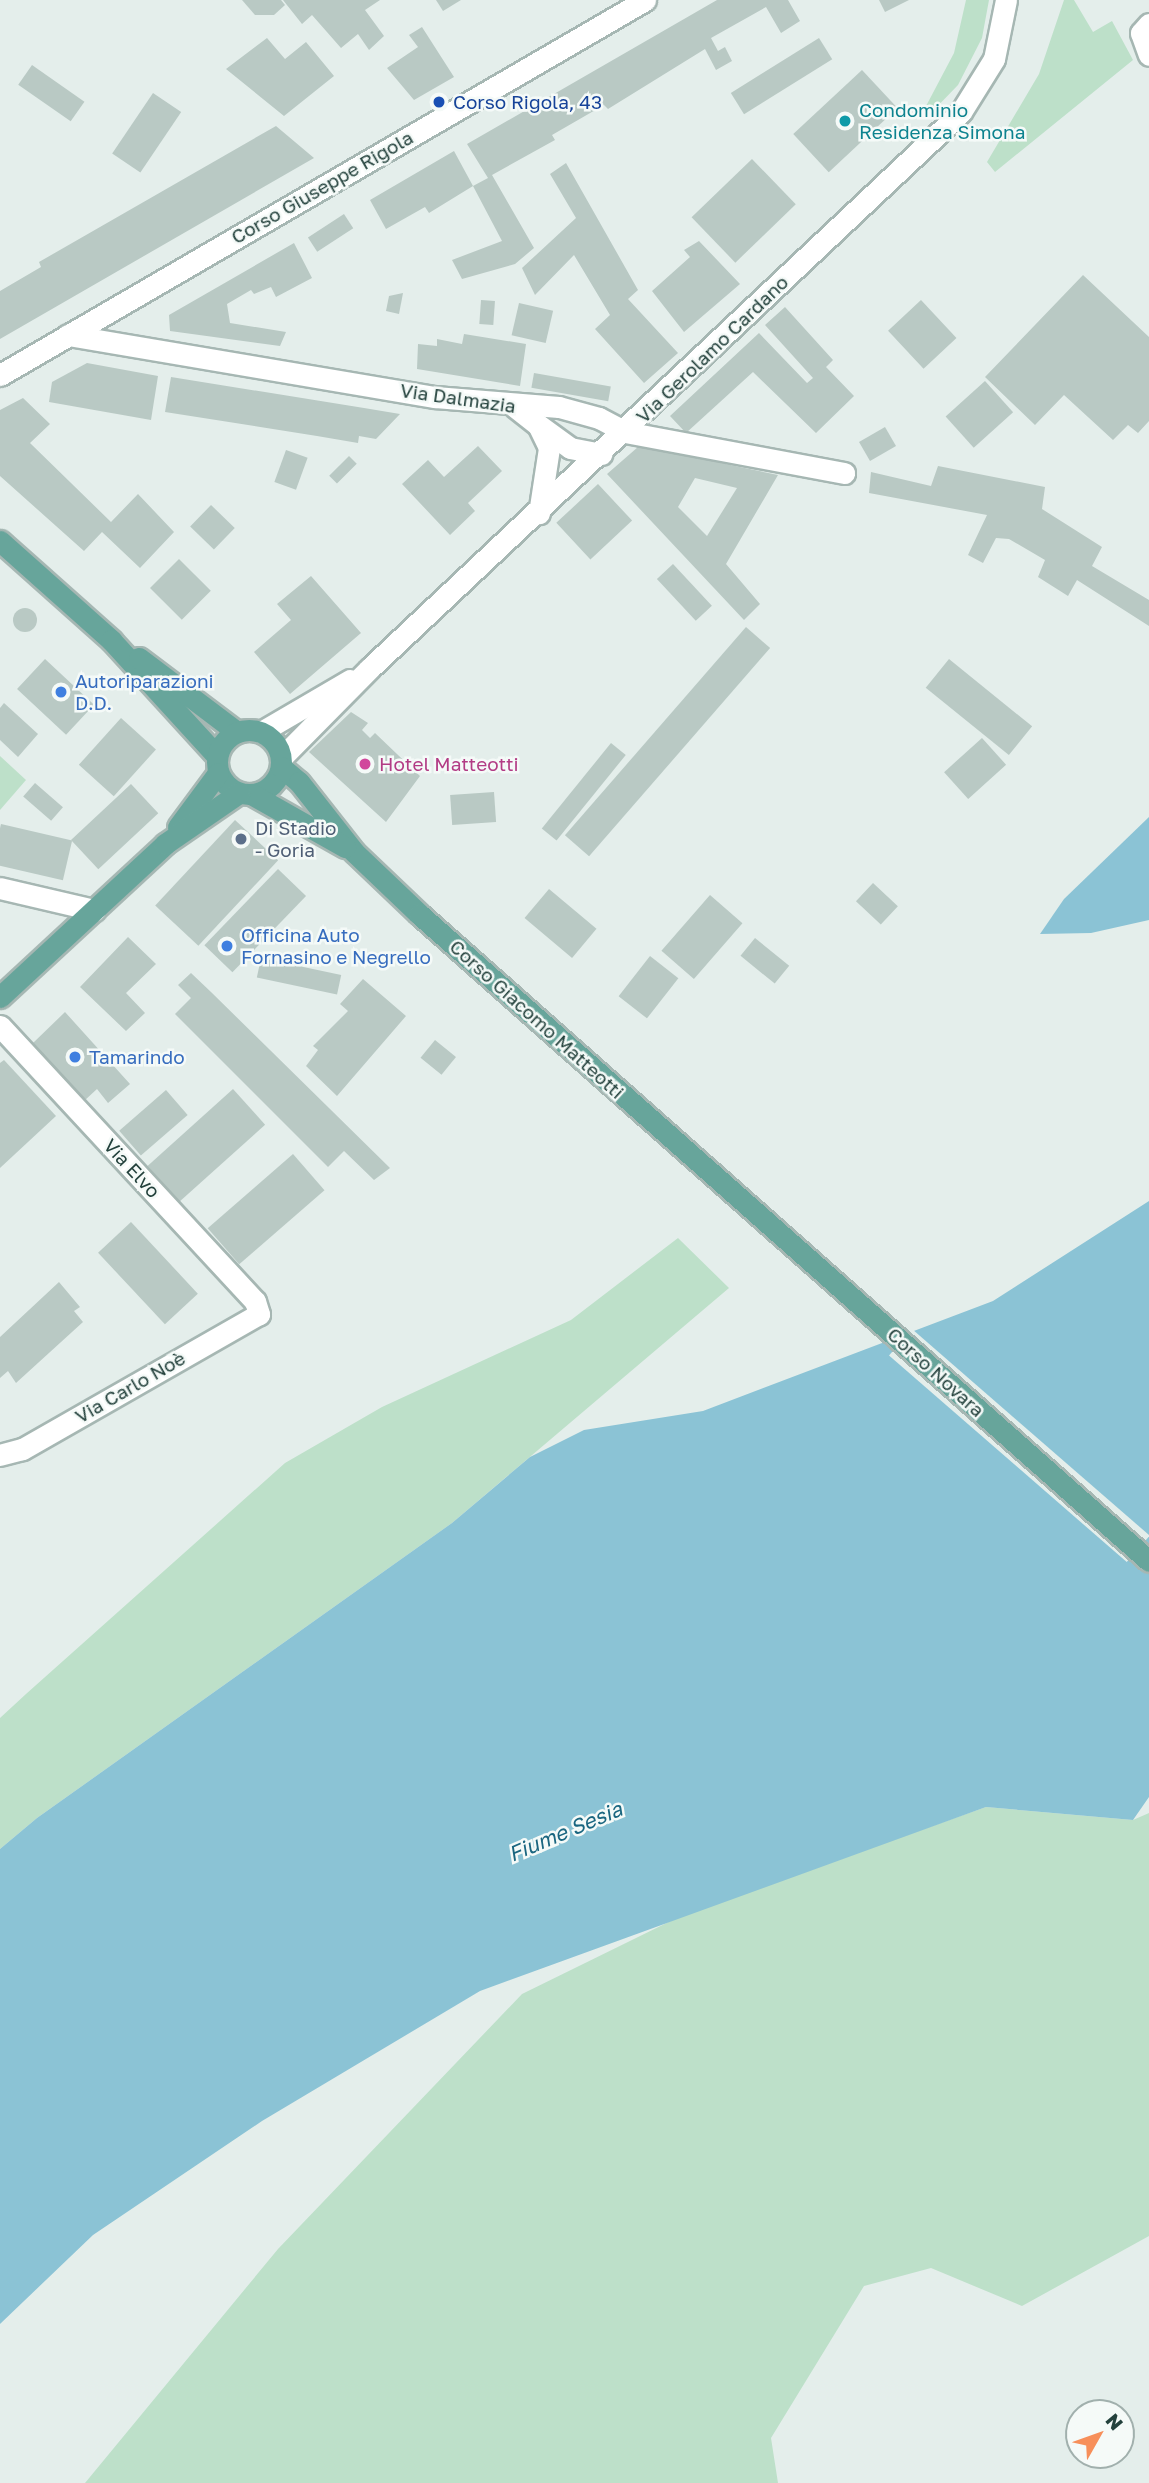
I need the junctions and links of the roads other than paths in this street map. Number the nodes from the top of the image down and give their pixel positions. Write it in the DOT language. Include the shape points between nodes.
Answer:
graph roads {
  1 [pos="645,0"];
  2 [pos="1006,0"];
  3 [pos="1149,24"];
  4 [pos="1149,55"];
  5 [pos="68,334"];
  6 [pos="0,375"];
  7 [pos="515,407"];
  8 [pos="538,425"];
  9 [pos="625,432"];
  10 [pos="601,454"];
  11 [pos="844,473"];
  12 [pos="539,513"];
  13 [pos="0,541"];
  14 [pos="111,640"];
  15 [pos="370,668"];
  16 [pos="237,732"];
  17 [pos="261,732"];
  18 [pos="281,763"];
  19 [pos="218,764"];
  20 [pos="246,794"];
  21 [pos="165,844"];
  22 [pos="354,852"];
  23 [pos="0,888"];
  24 [pos="94,910"];
  25 [pos="0,998"];
  26 [pos="0,1026"];
  27 [pos="723,1183"];
  28 [pos="259,1314"];
  29 [pos="0,1455"];
  30 [pos="1149,1561"];
  1 -- 5 [label="street, Corso Giuseppe Rigola"];
  2 -- 9 [label="street, Via Gerolamo Cardano" via="993,59 961,112"];
  3 -- 4 [label="street" via="1141,33"];
  5 -- 6 [label="street, Corso Giuseppe Rigola"];
  5 -- 7 [label="street, Via Dalmazia"];
  7 -- 8 [label="street"];
  7 -- 9 [label="street, Via Dalmazia" via="559,408 599,418"];
  8 -- 10 [label="street" via="570,448"];
  8 -- 12 [label="street" via="549,448"];
  9 -- 10 [label="street, Via Gerolamo Cardano"];
  9 -- 11 [label="street, Via Dalmazia"];
  10 -- 12 [label="street, Via Gerolamo Cardano"];
  12 -- 15 [label="street, Via Gerolamo Cardano"];
  13 -- 14 [label="main road"];
  14 -- 16 [label="main road" via="192,694"];
  14 -- 19 [label="main road"];
  15 -- 17 [label="street, Via Gerolamo Cardano"];
  15 -- 18 [label="street, Via Gerolamo Cardano"];
  16 -- 17 [label="main road"];
  16 -- 19 [label="main road" via="224,741"];
  17 -- 18 [label="main road" via="276,744"];
  18 -- 20 [label="main road" via="271,786"];
  18 -- 22 [label="main road, Corso Giacomo Matteotti"];
  19 -- 20 [label="main road"];
  19 -- 21 [label="main road"];
  20 -- 21 [label="main road"];
  20 -- 22 [label="main road, Corso Giacomo Matteotti"];
  21 -- 24 [label="main road"];
  22 -- 27 [label="main road, Corso Giacomo Matteotti"];
  23 -- 24 [label="street"];
  24 -- 25 [label="main road"];
  26 -- 28 [label="street, Via Elvo" via="255,1301"];
  27 -- 30 [label="main road, Corso Novara"];
  28 -- 29 [label="street, Via Carlo Noè" via="22,1449"];
}
